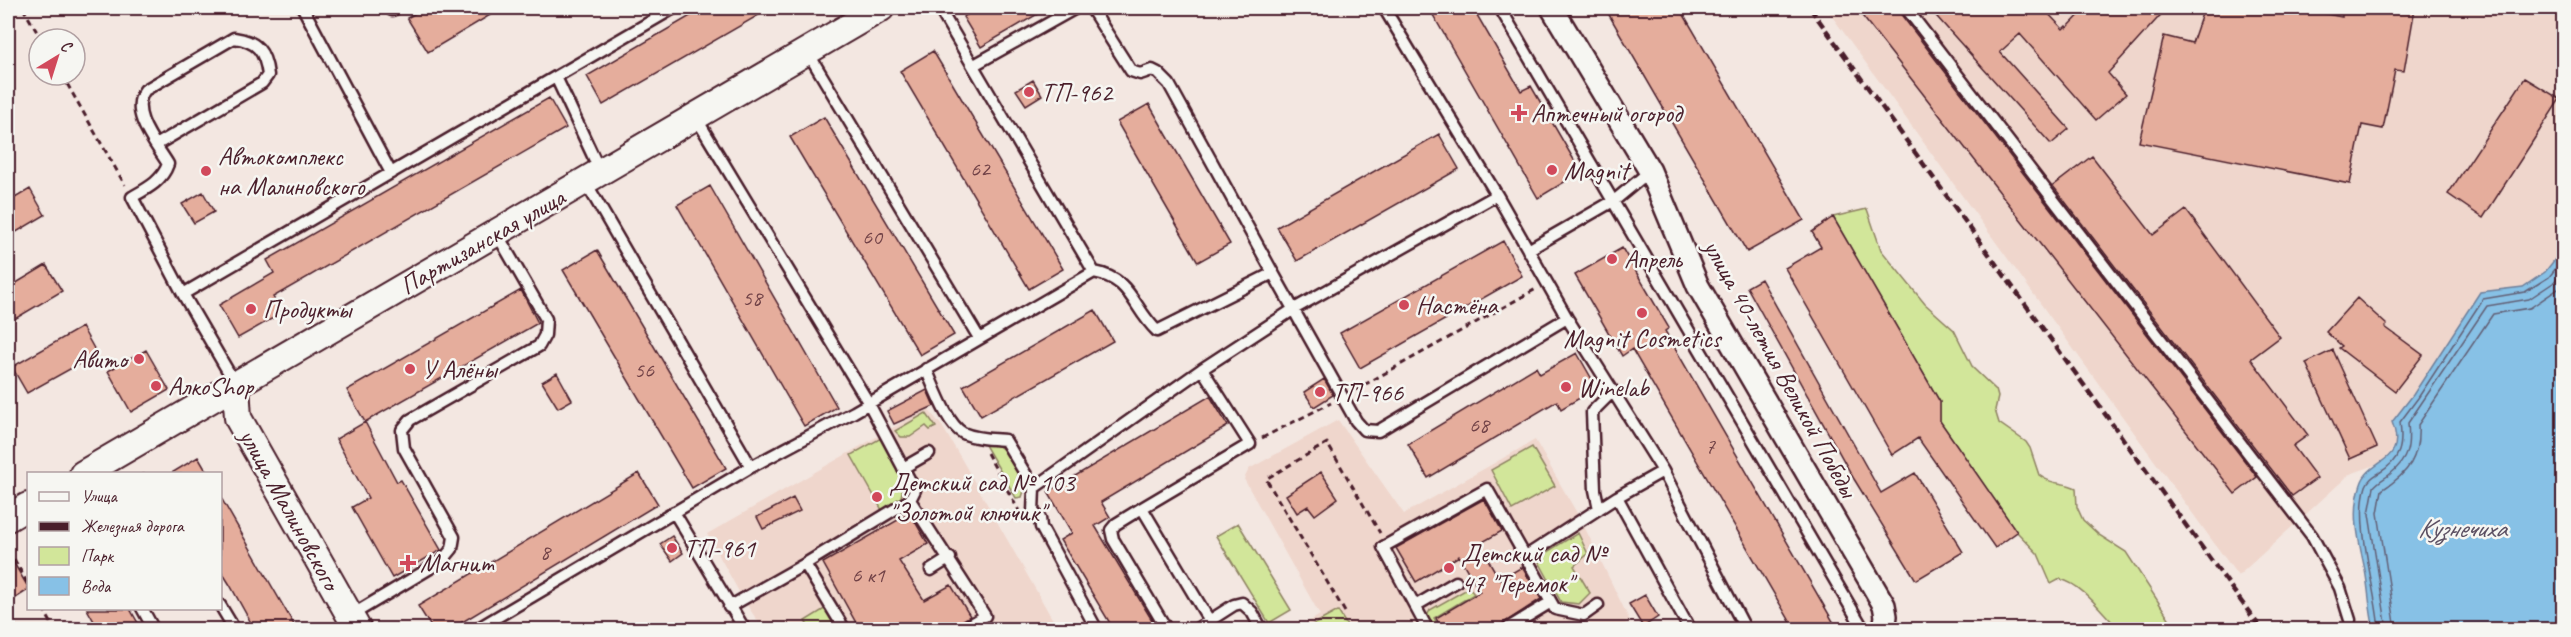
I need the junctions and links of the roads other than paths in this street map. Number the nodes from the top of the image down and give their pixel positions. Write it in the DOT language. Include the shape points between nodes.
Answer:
graph roads {
  1 [pos="303,8"];
  2 [pos="674,8"];
  3 [pos="881,8"];
  4 [pos="939,8"];
  5 [pos="1076,8"];
  6 [pos="1091,8"];
  7 [pos="1384,8"];
  8 [pos="1500,8"];
  9 [pos="1552,8"];
  10 [pos="1906,8"];
  11 [pos="807,51"];
  12 [pos="974,65"];
  13 [pos="556,76"];
  14 [pos="695,116"];
  15 [pos="156,145"];
  16 [pos="1650,171"];
  17 [pos="391,172"];
  18 [pos="592,176"];
  19 [pos="1497,195"];
  20 [pos="1615,200"];
  21 [pos="496,232"];
  22 [pos="1528,250"];
  23 [pos="1094,272"];
  24 [pos="1273,273"];
  25 [pos="183,294"];
  26 [pos="1294,309"];
  27 [pos="1567,318"];
  28 [pos="979,338"];
  29 [pos="926,369"];
  30 [pos="1202,369"];
  31 [pos="236,385"];
  32 [pos="1613,391"];
  33 [pos="868,402"];
  34 [pos="929,453"];
  35 [pos="751,467"];
  36 [pos="903,468"];
  37 [pos="1663,471"];
  38 [pos="86,472"];
  39 [pos="1034,489"];
  40 [pos="1617,497"];
  41 [pos="910,500"];
  42 [pos="27,507"];
  43 [pos="1142,508"];
  44 [pos="1599,509"];
  45 [pos="674,512"];
  46 [pos="8,518"];
  47 [pos="1526,556"];
  48 [pos="950,558"];
  49 [pos="805,564"];
  50 [pos="931,570"];
  51 [pos="1456,582"];
  52 [pos="1551,602"];
  53 [pos="1598,605"];
  54 [pos="1416,606"];
  55 [pos="729,607"];
  56 [pos="222,608"];
  57 [pos="143,610"];
  58 [pos="1209,620"];
  59 [pos="2350,620"];
  60 [pos="353,625"];
  61 [pos="481,628"];
  62 [pos="154,630"];
  63 [pos="235,630"];
  64 [pos="745,630"];
  65 [pos="844,630"];
  66 [pos="961,630"];
  67 [pos="1097,630"];
  68 [pos="1167,630"];
  69 [pos="1195,630"];
  70 [pos="1262,630"];
  71 [pos="1428,630"];
  72 [pos="1505,630"];
  73 [pos="1690,630"];
  74 [pos="1746,630"];
  75 [pos="1864,630"];
  76 [pos="1884,630"];
  1 -- 17 [label="lane"];
  2 -- 13 [label="lane"];
  3 -- 11 [label="street, Партизанская улица"];
  4 -- 12 [label="lane"];
  5 -- 12 [label="lane"];
  6 -- 24 [label="lane" via="1131,71 1140,74 1152,70 1169,84"];
  7 -- 19 [label="lane"];
  8 -- 20 [label="lane"];
  9 -- 16 [label="street, улица 40-летия Великой Победы"];
  10 -- 59 [label="lane" via="2312,536 2340,588"];
  11 -- 14 [label="street, Партизанская улица"];
  11 -- 28 [label="lane"];
  12 -- 23 [label="lane"];
  13 -- 17 [label="lane"];
  13 -- 18 [label="lane"];
  14 -- 18 [label="street, Партизанская улица"];
  14 -- 33 [label="lane"];
  15 -- 15 [label="lane" via="262,82 268,75 267,65 257,45 234,38 145,90 139,98 138,110"];
  15 -- 25 [label="lane" via="168,164 164,175 132,197"];
  16 -- 20 [label="lane"];
  16 -- 76 [label="street, улица 40-летия Великой Победы" via="1698,286 1884,605"];
  17 -- 25 [label="lane"];
  18 -- 21 [label="street, Партизанская улица"];
  18 -- 35 [label="lane"];
  19 -- 22 [label="lane"];
  19 -- 26 [label="lane"];
  20 -- 22 [label="lane"];
  20 -- 75 [label="lane"];
  21 -- 31 [label="street, Партизанская улица"];
  21 -- 60 [label="lane" via="546,319 545,335 539,346 410,420 402,430 404,448 454,537 452,549 442,561"];
  22 -- 27 [label="lane"];
  23 -- 24 [label="lane" via="1122,283 1157,330"];
  23 -- 28 [label="lane"];
  24 -- 26 [label="lane"];
  25 -- 31 [label="lane"];
  26 -- 27 [label="lane" via="1356,421 1364,430 1378,431"];
  26 -- 30 [label="lane"];
  27 -- 32 [label="lane"];
  28 -- 29 [label="lane"];
  29 -- 33 [label="lane"];
  29 -- 39 [label="lane" via="951,422 963,433 1005,440"];
  30 -- 39 [label="lane"];
  30 -- 43 [label="lane" via="1250,444"];
  31 -- 38 [label="street, Партизанская улица"];
  31 -- 60 [label="street, улица Малиновского" via="238,418"];
  32 -- 37 [label="lane"];
  32 -- 44 [label="lane" via="1593,412"];
  33 -- 35 [label="lane"];
  33 -- 36 [label="lane"];
  34 -- 36 [label="lane"];
  35 -- 45 [label="lane"];
  36 -- 41 [label="lane" via="915,490"];
  37 -- 40 [label="lane"];
  37 -- 74 [label="lane"];
  39 -- 67 [label="lane" via="1033,512 1040,518 1041,527"];
  40 -- 44 [label="lane"];
  40 -- 73 [label="lane"];
  41 -- 48 [label="lane"];
  41 -- 49 [label="lane"];
  42 -- 46 [label="street"];
  43 -- 58 [label="lane"];
  43 -- 68 [label="lane" via="1111,530"];
  44 -- 47 [label="lane"];
  45 -- 55 [label="lane"];
  45 -- 61 [label="lane"];
  47 -- 52 [label="lane"];
  47 -- 54 [label="lane" via="1487,489 1383,547"];
  48 -- 50 [label="lane"];
  48 -- 66 [label="lane" via="985,616"];
  49 -- 55 [label="lane"];
  49 -- 65 [label="lane"];
  51 -- 54 [label="lane"];
  52 -- 53 [label="lane" via="1555,609 1584,615"];
  52 -- 72 [label="lane"];
  54 -- 71 [label="lane"];
  55 -- 64 [label="lane"];
  56 -- 63 [label="lane"];
  57 -- 62 [label="lane"];
  58 -- 69 [label="lane"];
  58 -- 70 [label="lane" via="1242,603"];
}
